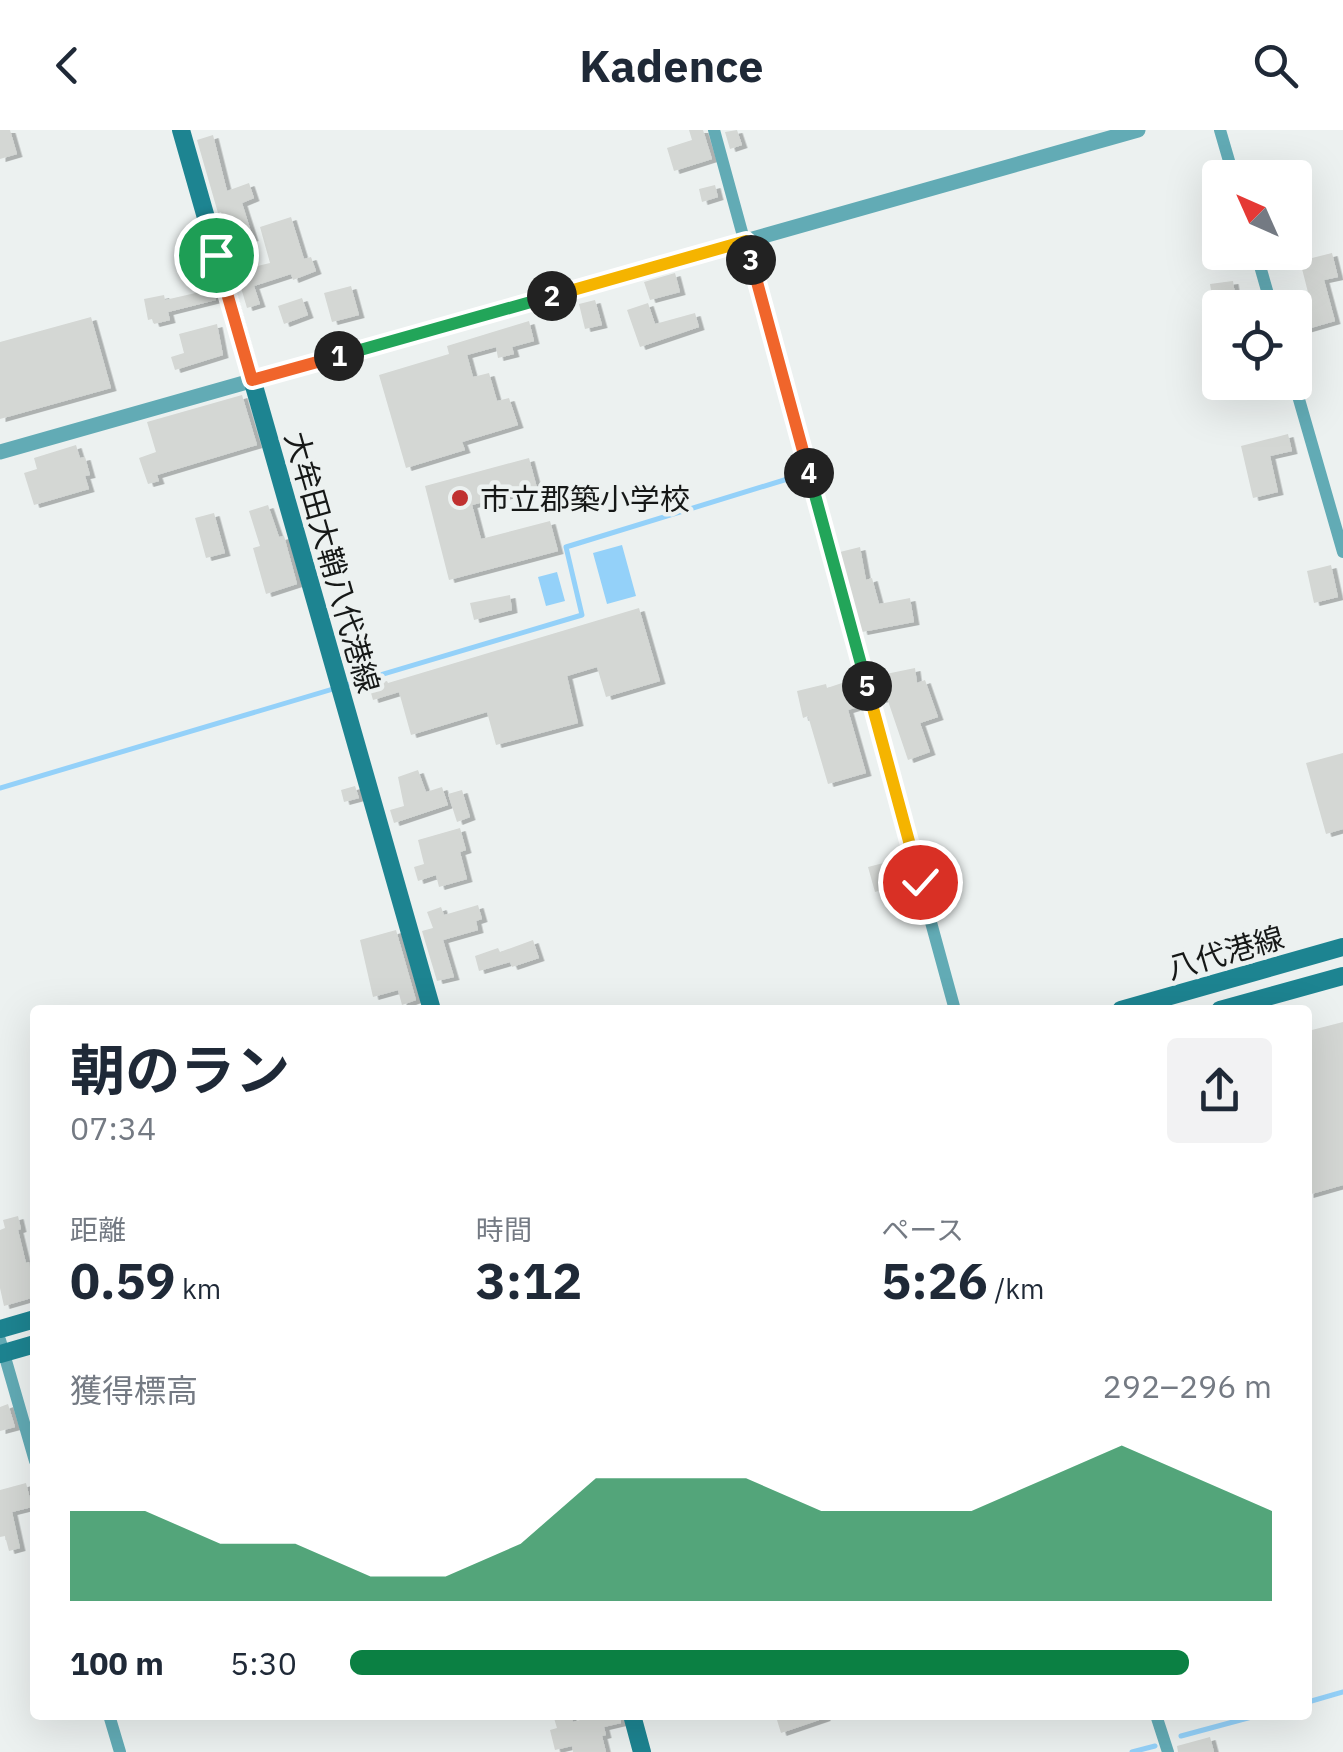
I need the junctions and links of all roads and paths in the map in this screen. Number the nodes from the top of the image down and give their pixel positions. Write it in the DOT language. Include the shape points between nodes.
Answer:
graph roads {
  1 [pos="181,130"];
  2 [pos="714,130"];
  3 [pos="1138,130"];
  4 [pos="1220,130"];
  5 [pos="1229,160"];
  6 [pos="746,241"];
  7 [pos="252,380"];
  8 [pos="1299,400"];
  9 [pos="0,452"];
  10 [pos="1343,552"];
  11 [pos="1343,947"];
  12 [pos="1343,976"];
  13 [pos="431,1005"];
  14 [pos="954,1005"];
  15 [pos="1139,1005"];
  16 [pos="1238,1005"];
  17 [pos="30,1320"];
  18 [pos="0,1329"];
  19 [pos="30,1345"];
  20 [pos="1,1349"];
  21 [pos="30,1445"];
  22 [pos="110,1720"];
  23 [pos="633,1720"];
  24 [pos="1158,1720"];
  25 [pos="120,1752"];
  26 [pos="642,1752"];
  27 [pos="1168,1752"];
  1 -- 7 [label="main road, 大牟田大鞘八代港線"];
  2 -- 6 [label="street"];
  3 -- 6 [label="street"];
  4 -- 5 [label="street"];
  6 -- 7 [label="street"];
  6 -- 14 [label="street"];
  7 -- 9 [label="street"];
  7 -- 13 [label="main road, 大牟田大鞘八代港線"];
  8 -- 10 [label="street"];
  11 -- 15 [label="main road, 八代港線"];
  12 -- 16 [label="main road, 八代港線"];
  17 -- 18 [label="main road"];
  19 -- 20 [label="main road"];
  20 -- 21 [label="street"];
  22 -- 25 [label="street"];
  23 -- 26 [label="main road"];
  24 -- 27 [label="street"];
}
